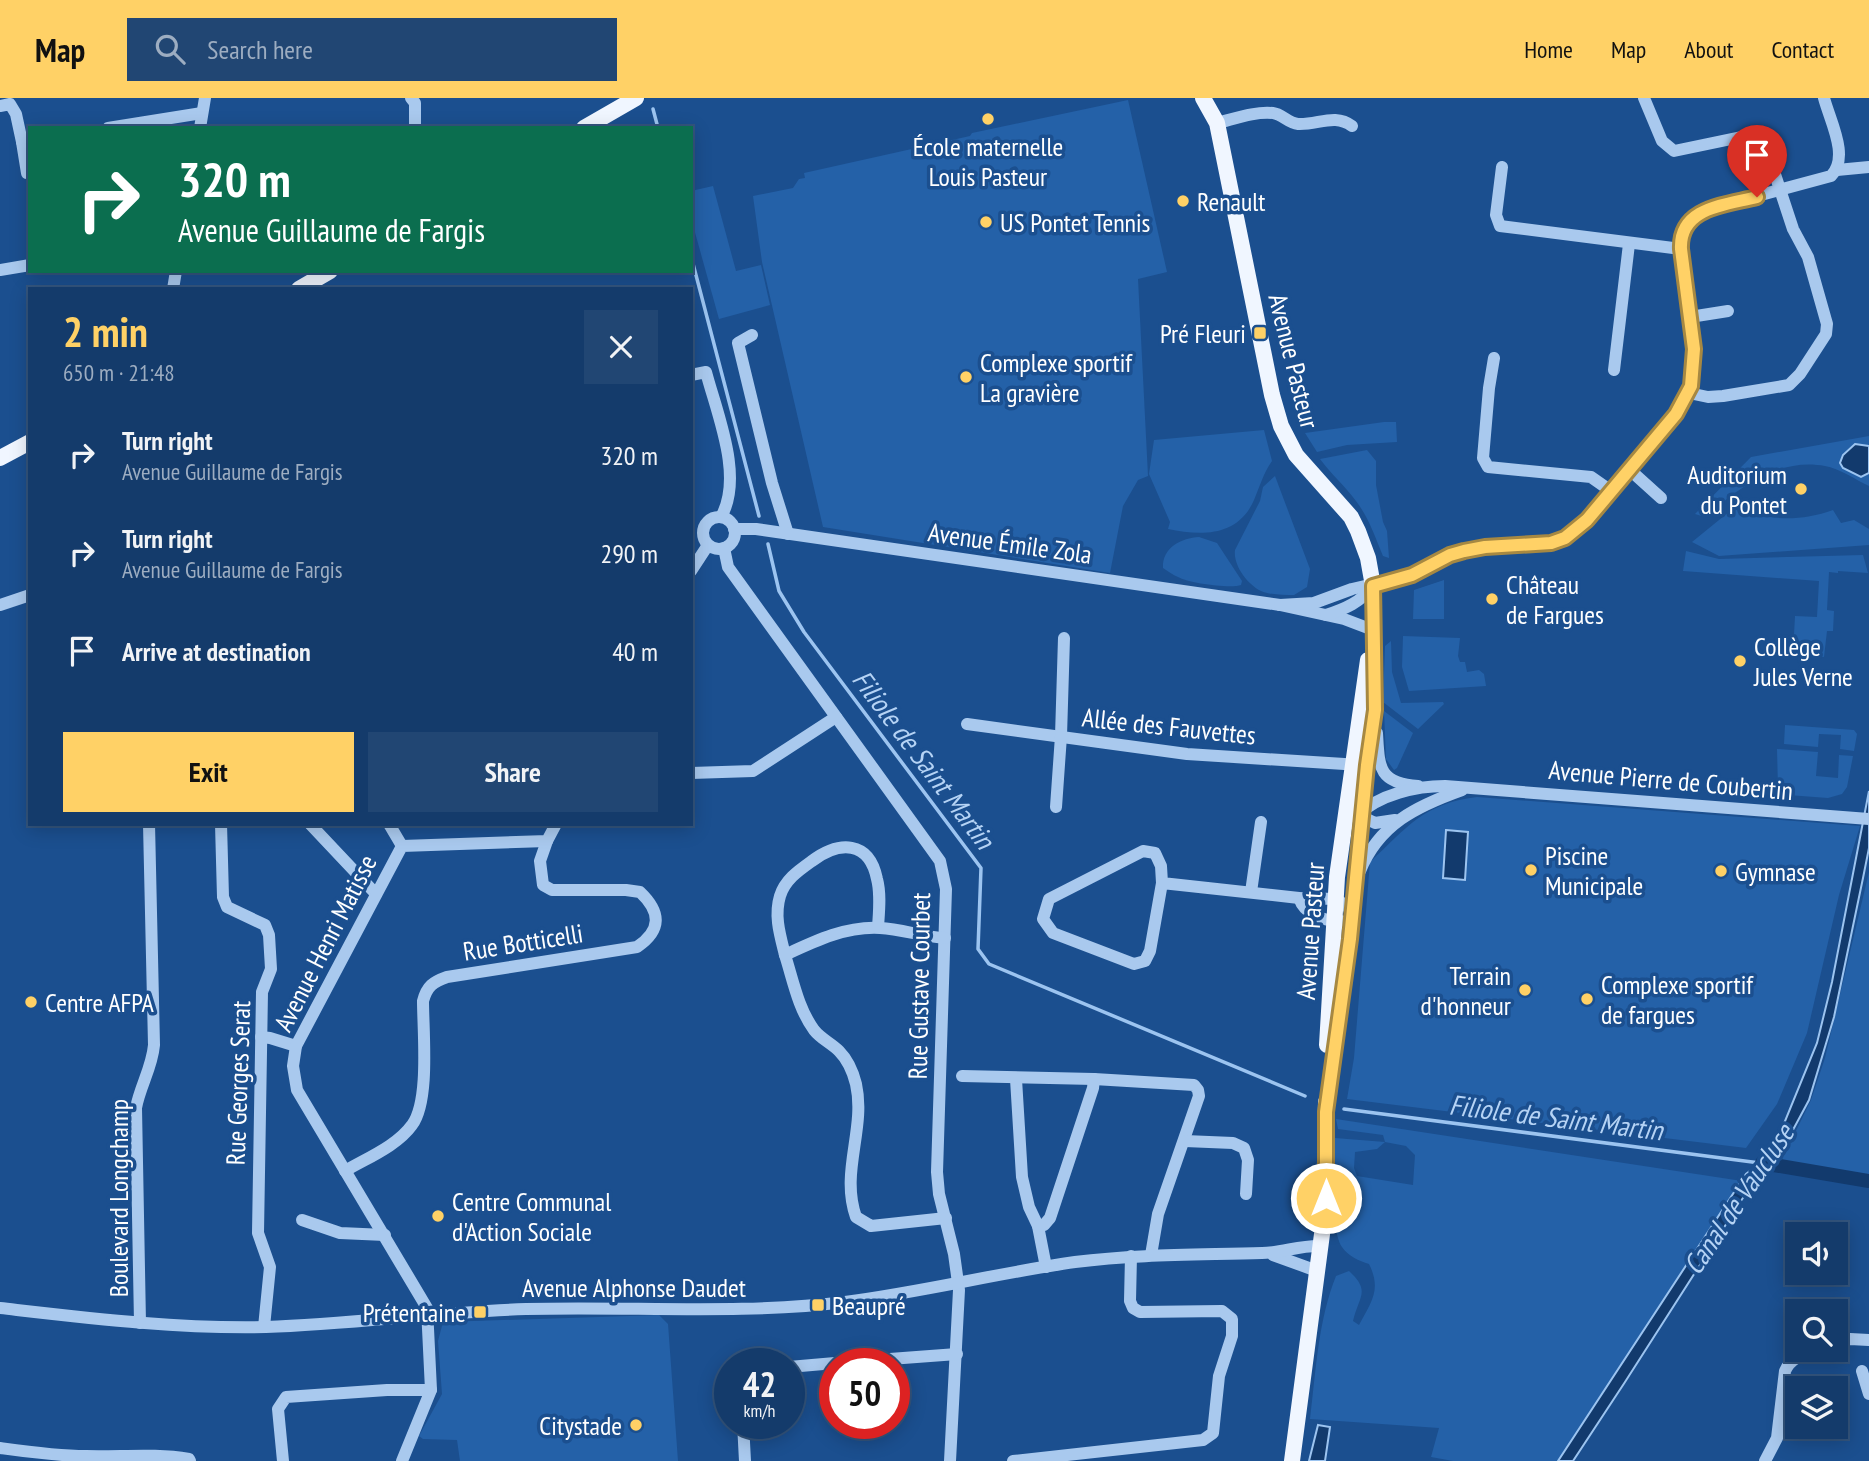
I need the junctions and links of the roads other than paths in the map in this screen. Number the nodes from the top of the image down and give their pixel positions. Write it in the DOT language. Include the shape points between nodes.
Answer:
graph roads {
  1 [pos="205,98"];
  2 [pos="411,98"];
  3 [pos="636,98"];
  4 [pos="1203,98"];
  5 [pos="1216,98"];
  6 [pos="1644,98"];
  7 [pos="1824,98"];
  8 [pos="0,106"];
  9 [pos="202,113"];
  10 [pos="1217,123"];
  11 [pos="121,126"];
  12 [pos="200,126"];
  13 [pos="415,126"];
  14 [pos="587,126"];
  15 [pos="1352,126"];
  16 [pos="26,141"];
  17 [pos="1502,167"];
  18 [pos="1869,167"];
  19 [pos="1837,170"];
  20 [pos="28,173"];
  21 [pos="1781,191"];
  22 [pos="1629,243"];
  23 [pos="1681,249"];
  24 [pos="28,265"];
  25 [pos="0,270"];
  26 [pos="327,273"];
  27 [pos="302,287"];
  28 [pos="1728,311"];
  29 [pos="1690,317"];
  30 [pos="752,335"];
  31 [pos="1494,358"];
  32 [pos="1614,370"];
  33 [pos="693,375"];
  34 [pos="1689,393"];
  35 [pos="28,443"];
  36 [pos="0,458"];
  37 [pos="1629,470"];
  38 [pos="1611,491"];
  39 [pos="1661,498"];
  40 [pos="721,517"];
  41 [pos="697,524"];
  42 [pos="734,529"];
  43 [pos="788,534"];
  44 [pos="708,545"];
  45 [pos="724,548"];
  46 [pos="693,567"];
  47 [pos="1373,586"];
  48 [pos="28,597"];
  49 [pos="0,605"];
  50 [pos="1280,605"];
  51 [pos="1326,615"];
  52 [pos="1373,630"];
  53 [pos="1064,638"];
  54 [pos="1375,710"];
  55 [pos="836,718"];
  56 [pos="968,724"];
  57 [pos="1061,736"];
  58 [pos="1358,768"];
  59 [pos="693,773"];
  60 [pos="1421,786"];
  61 [pos="1469,788"];
  62 [pos="1056,807"];
  63 [pos="1361,815"];
  64 [pos="1399,819"];
  65 [pos="1869,819"];
  66 [pos="1261,822"];
  67 [pos="149,826"];
  68 [pos="221,826"];
  69 [pos="312,826"];
  70 [pos="389,826"];
  71 [pos="555,826"];
  72 [pos="1343,832"];
  73 [pos="547,841"];
  74 [pos="402,846"];
  75 [pos="1357,879"];
  76 [pos="1162,883"];
  77 [pos="1251,892"];
  78 [pos="376,894"];
  79 [pos="1298,898"];
  80 [pos="1336,899"];
  81 [pos="1352,910"];
  82 [pos="1334,921"];
  83 [pos="878,928"];
  84 [pos="945,938"];
  85 [pos="785,955"];
  86 [pos="261,1037"];
  87 [pos="296,1046"];
  88 [pos="962,1076"];
  89 [pos="1016,1079"];
  90 [pos="1094,1079"];
  91 [pos="1326,1112"];
  92 [pos="1185,1141"];
  93 [pos="345,1171"];
  94 [pos="1246,1194"];
  95 [pos="946,1219"];
  96 [pos="302,1220"];
  97 [pos="1038,1226"];
  98 [pos="385,1235"];
  99 [pos="1321,1246"];
  100 [pos="1266,1254"];
  101 [pos="1151,1255"];
  102 [pos="1131,1256"];
  103 [pos="1046,1267"];
  104 [pos="1317,1271"];
  105 [pos="958,1282"];
  106 [pos="0,1308"];
  107 [pos="428,1316"];
  108 [pos="141,1323"];
  109 [pos="264,1327"];
  110 [pos="1848,1340"];
  111 [pos="1869,1340"];
  112 [pos="957,1354"];
  113 [pos="910,1357"];
  114 [pos="1790,1362"];
  115 [pos="1862,1370"];
  116 [pos="431,1390"];
  117 [pos="1869,1394"];
  118 [pos="744,1439"];
  119 [pos="0,1448"];
  120 [pos="190,1461"];
  121 [pos="284,1461"];
  122 [pos="402,1461"];
  123 [pos="745,1461"];
  124 [pos="950,1461"];
  125 [pos="1013,1461"];
  126 [pos="1292,1461"];
  127 [pos="1765,1461"];
  1 -- 9 [label="street"];
  2 -- 13 [label="street"];
  3 -- 14 [label="main road"];
  4 -- 10 [label="main road, Avenue Pasteur"];
  5 -- 10 [label="main road, Avenue Pasteur"];
  6 -- 21 [label="street" via="1662,141 1674,151 1746,135 1764,141"];
  7 -- 19 [label="street" via="1839,154"];
  8 -- 16 [label="street" via="9,104"];
  9 -- 11 [label="street"];
  9 -- 12 [label="street"];
  10 -- 15 [label="street" via="1276,113 1293,124 1335,119"];
  10 -- 47 [label="main road, Avenue Pasteur" via="1279,419 1296,455 1359,531"];
  16 -- 20 [label="street"];
  17 -- 22 [label="street" via="1496,215 1500,226"];
  18 -- 19 [label="street"];
  19 -- 21 [label="street" via="1831,176"];
  21 -- 23 [label="street" via="1698,214 1681,235"];
  21 -- 34 [label="street" via="1808,257 1826,334 1789,385 1723,396"];
  22 -- 23 [label="street"];
  22 -- 32 [label="street"];
  23 -- 29 [label="street"];
  24 -- 25 [label="street"];
  26 -- 27 [label="main road"];
  28 -- 29 [label="street"];
  29 -- 34 [label="street" via="1695,360"];
  30 -- 43 [label="street" via="738,343"];
  31 -- 38 [label="street" via="1484,463 1495,470 1591,477"];
  33 -- 40 [label="street" via="706,372 731,467 728,504"];
  34 -- 37 [label="street, Avenue Émile Zola"];
  35 -- 36 [label="main road"];
  37 -- 38 [label="street, Avenue Émile Zola"];
  37 -- 39 [label="street"];
  38 -- 47 [label="street, Avenue Émile Zola" via="1565,538 1464,551 1412,575"];
  40 -- 41 [label="street"];
  40 -- 42 [label="street"];
  41 -- 44 [label="street"];
  42 -- 43 [label="street, Avenue Émile Zola"];
  42 -- 45 [label="street" via="732,543"];
  43 -- 50 [label="street, Avenue Émile Zola"];
  44 -- 45 [label="street"];
  44 -- 46 [label="street"];
  45 -- 55 [label="street, Rue Gustave Courbet" via="728,567"];
  47 -- 50 [label="street, Avenue Émile Zola" via="1314,603"];
  47 -- 51 [label="street" via="1356,603"];
  47 -- 52 [label="main road, Avenue Pasteur"];
  48 -- 49 [label="street"];
  50 -- 51 [label="street, Avenue Émile Zola"];
  51 -- 52 [label="street, Avenue Émile Zola"];
  52 -- 54 [label="main road, Avenue Pasteur"];
  52 -- 58 [label="main road, Avenue Pasteur"];
  53 -- 57 [label="street"];
  54 -- 58 [label="main road, Avenue Pasteur"];
  54 -- 60 [label="street, Avenue Pierre de Coubertin" via="1381,770 1396,783"];
  55 -- 59 [label="street" via="753,771"];
  55 -- 84 [label="street, Rue Gustave Courbet" via="940,862 946,890"];
  56 -- 57 [label="street, Allée des Fauvettes"];
  57 -- 58 [label="street, Allée des Fauvettes" via="1187,754"];
  57 -- 62 [label="street"];
  58 -- 63 [label="main road, Avenue Pasteur"];
  58 -- 72 [label="main road, Avenue Pasteur"];
  60 -- 61 [label="street, Avenue Pierre de Coubertin"];
  60 -- 63 [label="street, Avenue Pierre de Coubertin" via="1374,804"];
  61 -- 64 [label="street, Avenue Pierre de Coubertin"];
  61 -- 65 [label="street, Avenue Pierre de Coubertin"];
  63 -- 64 [label="street, Avenue Pierre de Coubertin" via="1375,823"];
  63 -- 72 [label="street, Avenue Pierre de Coubertin"];
  63 -- 75 [label="main road, Avenue Pasteur"];
  64 -- 75 [label="street, Avenue Pierre de Coubertin" via="1378,838"];
  66 -- 77 [label="street"];
  67 -- 108 [label="street, Boulevard Longchamp" via="154,1045 136,1108"];
  68 -- 86 [label="street, Rue Georges Serat" via="227,907 265,925 270,935 271,969 262,992"];
  69 -- 78 [label="street"];
  70 -- 74 [label="street"];
  71 -- 73 [label="street"];
  72 -- 80 [label="main road, Avenue Pasteur"];
  73 -- 74 [label="street, Avenue Henri Matisse"];
  73 -- 93 [label="street, Rue Botticelli" via="540,861 543,885 552,890 640,892 654,909 654,931 637,947 433,982 424,1001 423,1103 412,1125 392,1143"];
  74 -- 78 [label="street, Avenue Henri Matisse"];
  75 -- 81 [label="main road, Avenue Pasteur"];
  76 -- 76 [label="street" via="1155,853 1143,851 1049,899 1043,919 1053,933 1134,964 1145,961"];
  76 -- 77 [label="street"];
  77 -- 79 [label="street"];
  78 -- 87 [label="street, Avenue Henri Matisse"];
  79 -- 80 [label="street"];
  79 -- 82 [label="street" via="1308,912"];
  80 -- 81 [label="street"];
  80 -- 82 [label="main road, Avenue Pasteur"];
  81 -- 82 [label="street" via="1341,921"];
  81 -- 91 [label="main road, Avenue Pasteur"];
  82 -- 91 [label="main road, Avenue Pasteur"];
  83 -- 84 [label="street"];
  83 -- 85 [label="street" via="837,933"];
  83 -- 85 [label="street" via="879,891 873,866 862,851 838,847 823,852 783,886 777,923"];
  84 -- 95 [label="street, Rue Gustave Courbet" via="937,1172"];
  85 -- 95 [label="street" via="806,1017 839,1051 853,1074 859,1101 850,1165 856,1217 871,1226"];
  86 -- 87 [label="street"];
  86 -- 109 [label="street, Rue Georges Serat" via="257,1233 270,1267"];
  87 -- 93 [label="street, Avenue Henri Matisse" via="297,1090"];
  88 -- 89 [label="street"];
  89 -- 90 [label="street"];
  89 -- 97 [label="street" via="1022,1177"];
  90 -- 92 [label="street" via="1194,1085 1199,1096"];
  90 -- 97 [label="street" via="1050,1218"];
  91 -- 99 [label="main road, Avenue Pasteur"];
  92 -- 94 [label="street" via="1244,1147"];
  92 -- 101 [label="street" via="1158,1214"];
  93 -- 98 [label="street, Avenue Henri Matisse"];
  95 -- 105 [label="street, Rue Gustave Courbet"];
  96 -- 98 [label="street" via="340,1233"];
  97 -- 103 [label="street"];
  98 -- 107 [label="street, Avenue Henri Matisse" via="424,1301"];
  99 -- 100 [label="street, Avenue Alphonse Daudet"];
  99 -- 104 [label="main road, Avenue Pasteur"];
  100 -- 101 [label="street, Avenue Alphonse Daudet"];
  100 -- 104 [label="street, Avenue Alphonse Daudet"];
  101 -- 102 [label="street, Avenue Alphonse Daudet"];
  102 -- 103 [label="street, Avenue Alphonse Daudet"];
  102 -- 125 [label="street" via="1133,1308 1140,1312 1222,1311 1232,1320 1232,1336 1219,1376 1213,1433 1203,1440"];
  103 -- 105 [label="street, Avenue Alphonse Daudet"];
  104 -- 126 [label="main road, Avenue Pasteur"];
  105 -- 107 [label="street, Avenue Alphonse Daudet" via="847,1302 772,1308 529,1309"];
  105 -- 112 [label="street, Rue Gustave Courbet"];
  106 -- 108 [label="street, Avenue Alphonse Daudet"];
  107 -- 109 [label="street, Avenue Alphonse Daudet"];
  107 -- 116 [label="street"];
  108 -- 109 [label="street, Avenue Alphonse Daudet"];
  110 -- 111 [label="street"];
  112 -- 113 [label="street"];
  112 -- 124 [label="street, Rue Gustave Courbet"];
  114 -- 127 [label="street" via="1777,1438"];
  115 -- 117 [label="street"];
  116 -- 121 [label="street" via="286,1397 278,1409"];
  116 -- 122 [label="street"];
  118 -- 123 [label="street"];
  119 -- 120 [label="street" via="86,1456 166,1455"];
}
